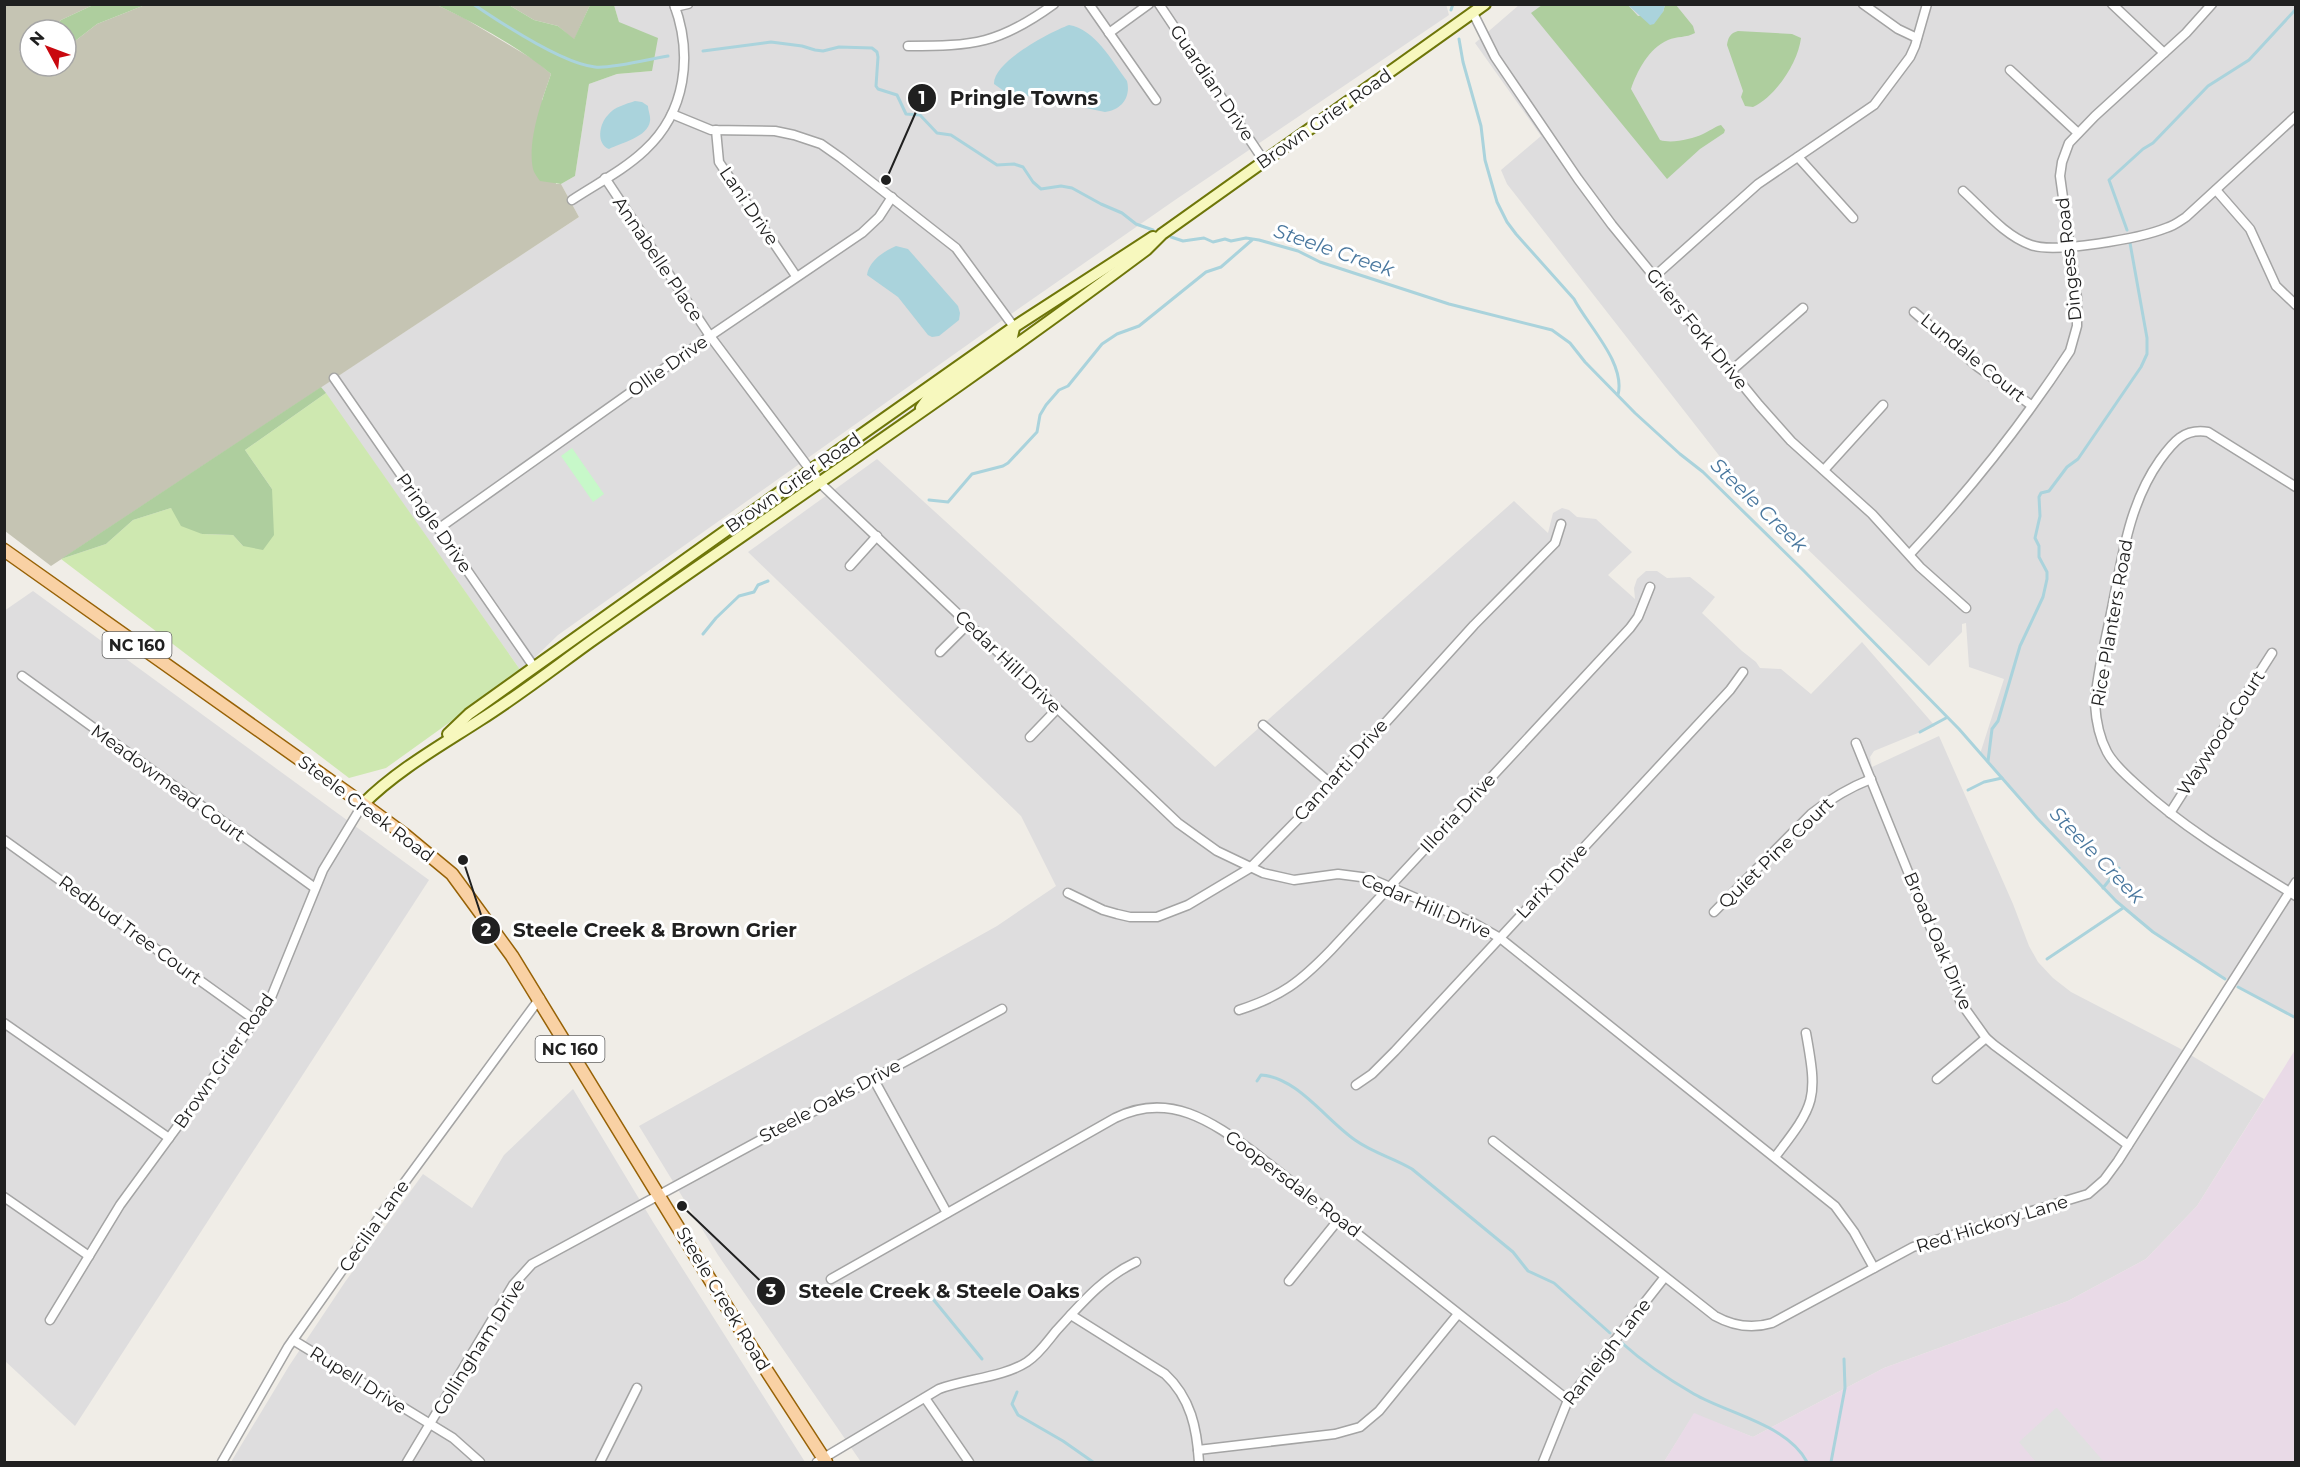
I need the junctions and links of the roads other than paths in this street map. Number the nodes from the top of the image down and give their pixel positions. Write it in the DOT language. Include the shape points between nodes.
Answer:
graph roads {
  1 [pos="688,4"];
  2 [pos="1053,4"];
  3 [pos="1089,4"];
  4 [pos="1149,4"];
  5 [pos="1159,4"];
  6 [pos="1485,4"];
  7 [pos="1863,4"];
  8 [pos="1927,4"];
  9 [pos="2112,4"];
  10 [pos="2212,4"];
  11 [pos="674,6"];
  12 [pos="1473,13"];
  13 [pos="1109,33"];
  14 [pos="1917,38"];
  15 [pos="908,46"];
  16 [pos="2164,53"];
  17 [pos="2010,70"];
  18 [pos="1156,100"];
  19 [pos="672,114"];
  20 [pos="2295,116"];
  21 [pos="716,130"];
  22 [pos="2078,133"];
  23 [pos="1798,157"];
  24 [pos="1264,161"];
  25 [pos="605,178"];
  26 [pos="2216,190"];
  27 [pos="1963,191"];
  28 [pos="892,197"];
  29 [pos="572,200"];
  30 [pos="1853,218"];
  31 [pos="1162,234"];
  32 [pos="2070,248"];
  33 [pos="796,276"];
  34 [pos="1655,276"];
  35 [pos="2295,305"];
  36 [pos="1803,308"];
  37 [pos="1914,312"];
  38 [pos="1014,327"];
  39 [pos="710,336"];
  40 [pos="1731,370"];
  41 [pos="334,378"];
  42 [pos="1883,405"];
  43 [pos="2031,405"];
  44 [pos="913,417"];
  45 [pos="811,470"];
  46 [pos="1824,470"];
  47 [pos="820,483"];
  48 [pos="2295,487"];
  49 [pos="1561,524"];
  50 [pos="438,529"];
  51 [pos="877,536"];
  52 [pos="4,550"];
  53 [pos="1910,554"];
  54 [pos="850,566"];
  55 [pos="1650,587"];
  56 [pos="1966,608"];
  57 [pos="968,624"];
  58 [pos="940,652"];
  59 [pos="2272,653"];
  60 [pos="534,667"];
  61 [pos="1743,672"];
  62 [pos="22,676"];
  63 [pos="1057,709"];
  64 [pos="1263,725"];
  65 [pos="1030,737"];
  66 [pos="1856,743"];
  67 [pos="434,748"];
  68 [pos="1871,779"];
  69 [pos="1330,783"];
  70 [pos="363,804"];
  71 [pos="2170,813"];
  72 [pos="4,840"];
  73 [pos="1250,868"];
  74 [pos="2295,882"];
  75 [pos="1390,886"];
  76 [pos="315,888"];
  77 [pos="1068,893"];
  78 [pos="2292,894"];
  79 [pos="1714,912"];
  80 [pos="1500,938"];
  81 [pos="540,998"];
  82 [pos="1002,1009"];
  83 [pos="1239,1010"];
  84 [pos="255,1020"];
  85 [pos="4,1023"];
  86 [pos="1806,1033"];
  87 [pos="1986,1038"];
  88 [pos="873,1078"];
  89 [pos="1937,1079"];
  90 [pos="1356,1085"];
  91 [pos="169,1138"];
  92 [pos="1493,1141"];
  93 [pos="2128,1145"];
  94 [pos="1775,1157"];
  95 [pos="658,1194"];
  96 [pos="4,1197"];
  97 [pos="947,1213"];
  98 [pos="1339,1219"];
  99 [pos="88,1256"];
  100 [pos="1136,1262"];
  101 [pos="1874,1268"];
  102 [pos="1664,1278"];
  103 [pos="831,1279"];
  104 [pos="1289,1281"];
  105 [pos="1458,1314"];
  106 [pos="1071,1315"];
  107 [pos="50,1320"];
  108 [pos="294,1340"];
  109 [pos="637,1388"];
  110 [pos="925,1398"];
  111 [pos="1568,1400"];
  112 [pos="431,1424"];
  113 [pos="1198,1450"];
  114 [pos="822,1461"];
  115 [pos="222,1462"];
  116 [pos="407,1462"];
  117 [pos="480,1462"];
  118 [pos="600,1462"];
  119 [pos="969,1462"];
  120 [pos="1199,1462"];
  121 [pos="1543,1462"];
  1 -- 11 [label="street"];
  2 -- 15 [label="street" via="1030,22 992,40"];
  3 -- 13 [label="street"];
  4 -- 13 [label="street"];
  5 -- 24 [label="street, Guardian Drive"];
  6 -- 12 [label="main road, Brown Grier Road"];
  7 -- 14 [label="street"];
  8 -- 14 [label="street"];
  9 -- 16 [label="street"];
  10 -- 16 [label="street, Dingess Road"];
  11 -- 19 [label="street" via="682,30 684,75"];
  12 -- 24 [label="main road, Brown Grier Road"];
  12 -- 34 [label="street, Griers Fork Drive" via="1495,57 1578,179"];
  13 -- 18 [label="street"];
  14 -- 23 [label="street" via="1910,57 1874,105"];
  16 -- 22 [label="street, Dingess Road"];
  17 -- 22 [label="street"];
  19 -- 21 [label="street"];
  19 -- 25 [label="street" via="644,151"];
  20 -- 26 [label="street"];
  21 -- 28 [label="street" via="775,131 809,139"];
  21 -- 33 [label="street, Lani Drive" via="719,162"];
  22 -- 32 [label="street, Dingess Road" via="2065,152 2060,176"];
  23 -- 30 [label="street"];
  23 -- 34 [label="street" via="1758,184"];
  24 -- 31 [label="main road, Brown Grier Road"];
  25 -- 29 [label="street"];
  25 -- 39 [label="street, Annabelle Place"];
  26 -- 32 [label="street" via="2186,217 2166,228"];
  26 -- 35 [label="street" via="2250,229 2276,286"];
  27 -- 32 [label="street" via="2023,242 2043,249"];
  28 -- 33 [label="street, Ollie Drive" via="870,226"];
  28 -- 38 [label="street" via="956,248"];
  31 -- 38 [label="main road, Brown Grier Road"];
  31 -- 44 [label="main road, Brown Grier Road" via="1092,291"];
  32 -- 43 [label="street, Dingess Road" via="2077,326 2070,351"];
  33 -- 39 [label="street, Ollie Drive"];
  34 -- 40 [label="street, Griers Fork Drive"];
  36 -- 40 [label="street"];
  37 -- 43 [label="street, Lundale Court" via="1978,367"];
  38 -- 44 [label="main road" via="1005,344 929,397"];
  38 -- 45 [label="main road, Brown Grier Road"];
  39 -- 45 [label="street, Annabelle Place"];
  39 -- 50 [label="street, Ollie Drive"];
  40 -- 46 [label="street, Griers Fork Drive" via="1775,424"];
  41 -- 50 [label="street, Pringle Drive"];
  42 -- 46 [label="street"];
  43 -- 53 [label="street, Dingess Road" via="1973,484"];
  44 -- 47 [label="main road, Brown Grier Road"];
  45 -- 47 [label="street, Annabelle Place"];
  45 -- 60 [label="main road, Brown Grier Road"];
  46 -- 53 [label="street, Griers Fork Drive"];
  47 -- 51 [label="street, Cedar Hill Drive"];
  47 -- 67 [label="main road, Brown Grier Road" via="482,719"];
  48 -- 71 [label="street, Rice Planters Road" via="2216,436 2194,431 2179,437 2168,450 2137,501 2124,545 2095,714 2102,742 2114,763"];
  49 -- 69 [label="street, Cannarti Drive" via="1555,543 1473,625"];
  50 -- 60 [label="street, Pringle Drive"];
  51 -- 54 [label="street"];
  51 -- 57 [label="street, Cedar Hill Drive"];
  52 -- 70 [label="main road, Steele Creek Road / NC 160"];
  53 -- 56 [label="street, Griers Fork Drive"];
  55 -- 75 [label="street, Illoria Drive" via="1630,628"];
  57 -- 58 [label="street"];
  57 -- 63 [label="street, Cedar Hill Drive"];
  59 -- 71 [label="street, Waywood Court"];
  60 -- 67 [label="main road, Brown Grier Road" via="469,714"];
  61 -- 80 [label="street, Larix Drive"];
  62 -- 76 [label="street, Meadowmead Court"];
  63 -- 65 [label="street"];
  63 -- 73 [label="street, Cedar Hill Drive" via="1191,834"];
  64 -- 69 [label="street"];
  66 -- 68 [label="street, Broad Oak Drive"];
  67 -- 70 [label="main road, Brown Grier Road"];
  68 -- 79 [label="street, Quiet Pine Court" via="1848,788 1811,814"];
  68 -- 87 [label="street, Broad Oak Drive" via="1953,986"];
  69 -- 73 [label="street, Cannarti Drive"];
  70 -- 76 [label="street, Brown Grier Road"];
  70 -- 81 [label="main road, Steele Creek Road / NC 160" via="452,874"];
  71 -- 78 [label="street, Rice Planters Road"];
  72 -- 84 [label="street, Redbud Tree Court"];
  73 -- 75 [label="street, Cedar Hill Drive" via="1294,880 1355,874"];
  73 -- 77 [label="street, Cannarti Drive" via="1188,905 1157,917 1117,914"];
  74 -- 78 [label="street, Red Hickory Lane"];
  75 -- 80 [label="street, Cedar Hill Drive"];
  75 -- 83 [label="street, Illoria Drive" via="1308,974 1275,997"];
  76 -- 84 [label="street, Brown Grier Road" via="270,1000"];
  78 -- 93 [label="street, Red Hickory Lane"];
  80 -- 90 [label="street, Larix Drive" via="1395,1051"];
  80 -- 94 [label="street, Cedar Hill Drive"];
  81 -- 95 [label="main road, Steele Creek Road / NC 160"];
  81 -- 108 [label="street, Cecilia Lane"];
  82 -- 88 [label="street, Steele Oaks Drive"];
  84 -- 91 [label="street, Brown Grier Road"];
  85 -- 91 [label="street"];
  86 -- 94 [label="street" via="1812,1070 1811,1099 1800,1124"];
  87 -- 89 [label="street"];
  87 -- 93 [label="street, Broad Oak Drive"];
  88 -- 95 [label="street, Steele Oaks Drive"];
  88 -- 97 [label="street"];
  91 -- 99 [label="street, Brown Grier Road"];
  92 -- 102 [label="street, Red Hickory Lane"];
  93 -- 101 [label="street, Red Hickory Lane" via="2104,1180 2088,1194 1922,1244"];
  94 -- 101 [label="street, Cedar Hill Drive" via="1835,1206"];
  95 -- 112 [label="street, Collingham Drive" via="532,1264 513,1285"];
  95 -- 114 [label="main road, Steele Creek Road / NC 160"];
  96 -- 99 [label="street"];
  97 -- 98 [label="street, Coopersdale Road" via="1115,1118 1138,1108 1162,1106 1196,1117 1228,1134"];
  97 -- 103 [label="street, Coopersdale Road"];
  98 -- 104 [label="street"];
  98 -- 105 [label="street, Coopersdale Road"];
  99 -- 107 [label="street, Brown Grier Road"];
  100 -- 106 [label="street" via="1112,1274"];
  101 -- 102 [label="street, Red Hickory Lane" via="1772,1323 1747,1327 1714,1316"];
  102 -- 111 [label="street, Ranleigh Lane"];
  105 -- 111 [label="street, Coopersdale Road"];
  105 -- 113 [label="street" via="1379,1411 1360,1427 1335,1434"];
  106 -- 110 [label="street" via="1039,1352 1018,1367 959,1382"];
  106 -- 113 [label="street" via="1174,1382 1190,1409"];
  108 -- 112 [label="street, Rupell Drive"];
  108 -- 115 [label="street, Cecilia Lane"];
  109 -- 118 [label="street"];
  110 -- 114 [label="street"];
  110 -- 119 [label="street"];
  111 -- 121 [label="street, Ranleigh Lane"];
  112 -- 116 [label="street, Collingham Drive"];
  112 -- 117 [label="street, Rupell Drive"];
  113 -- 120 [label="street"];
}
